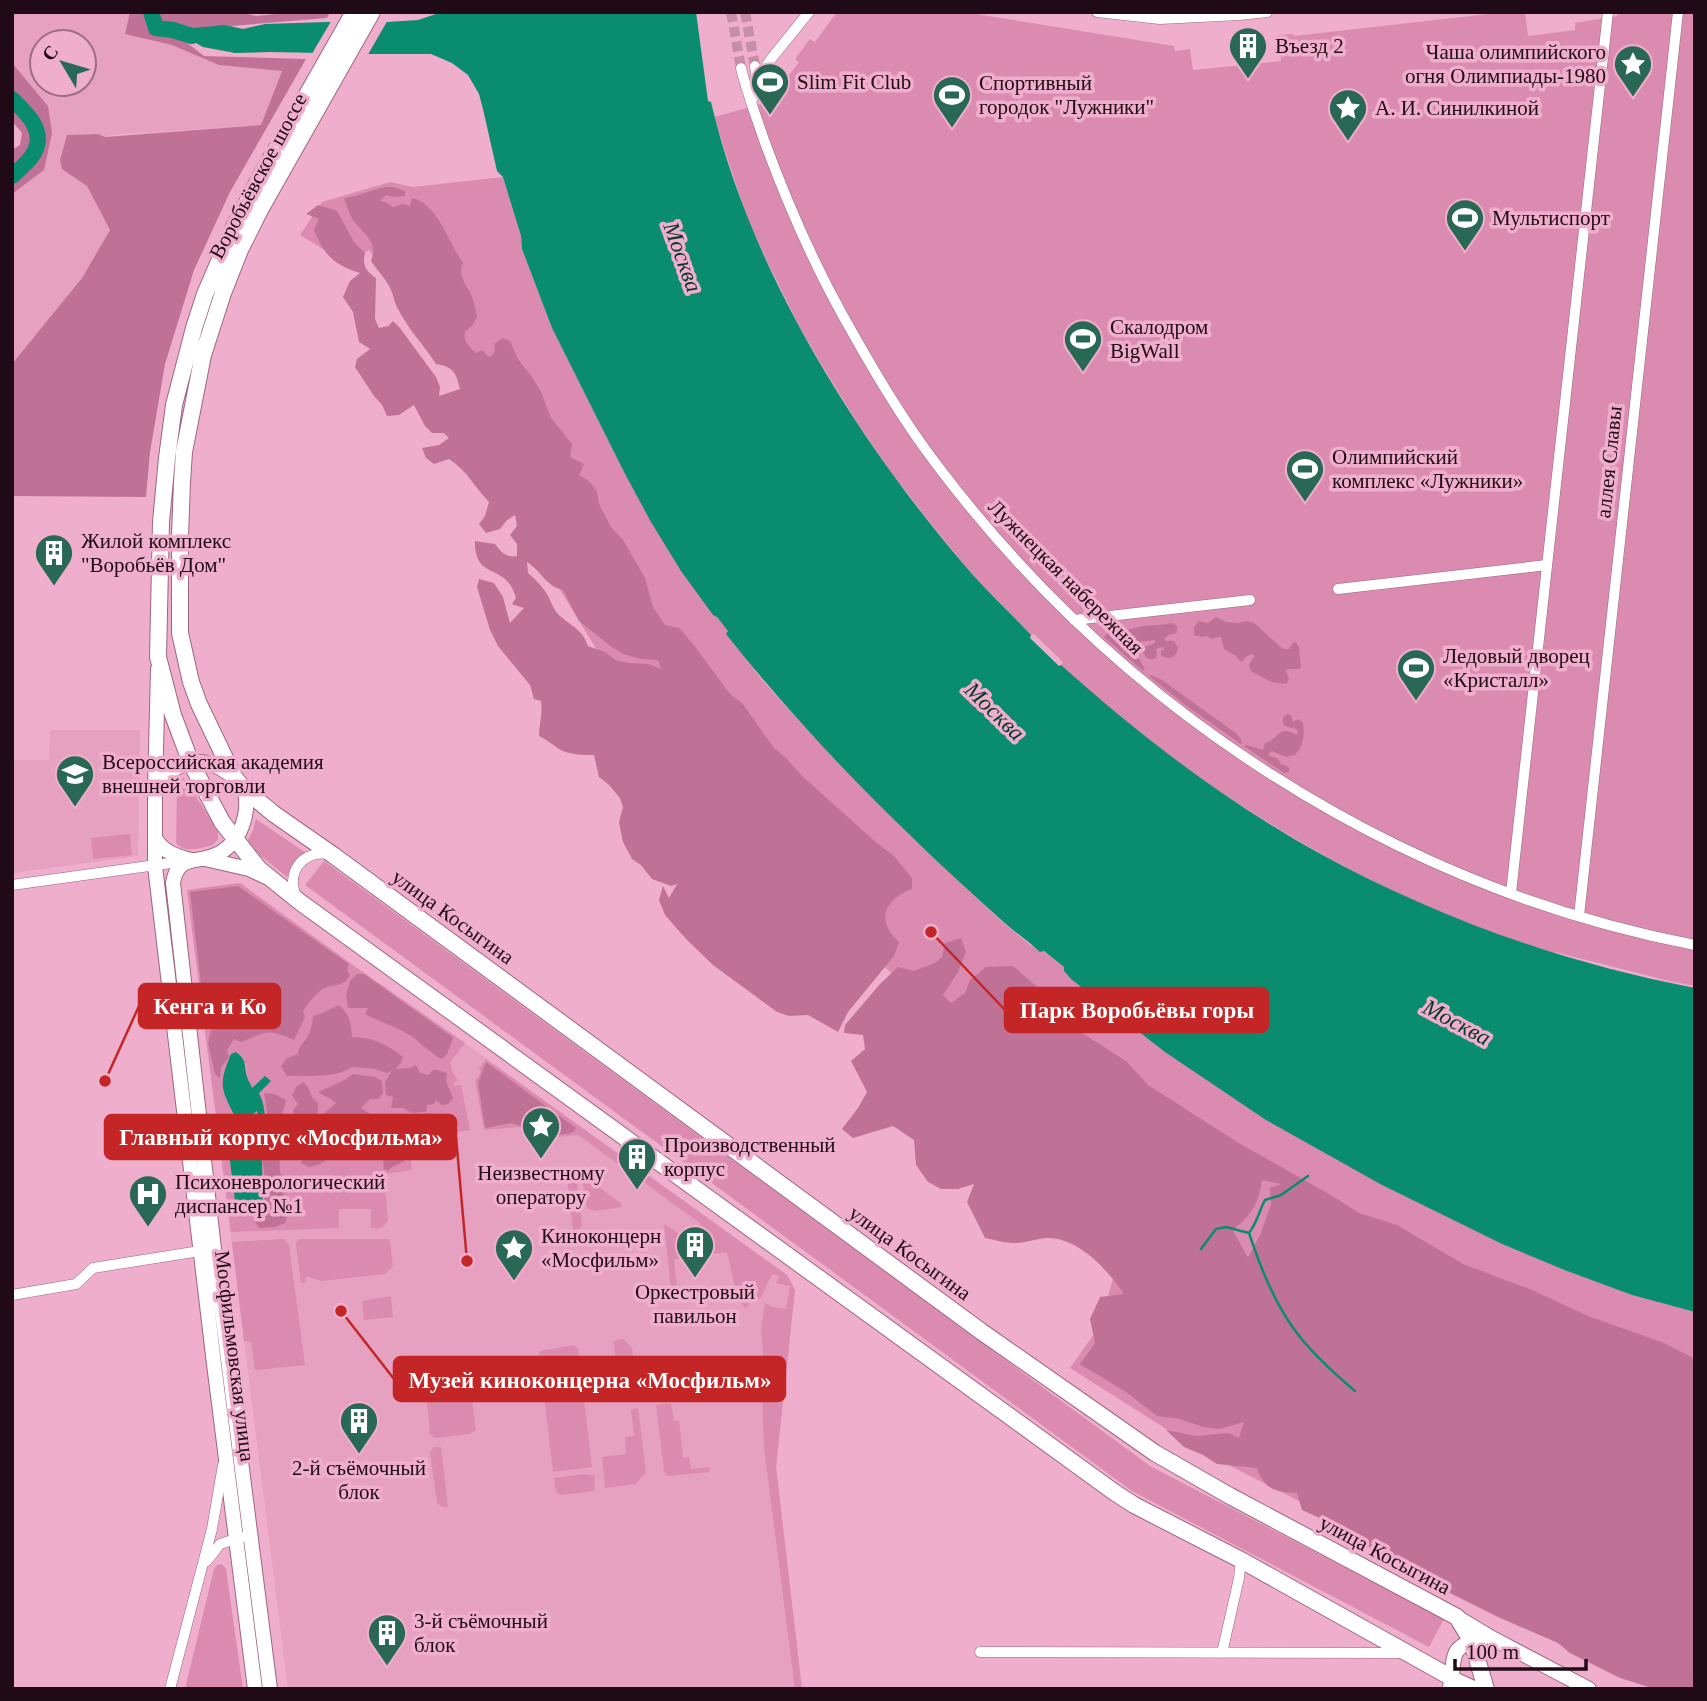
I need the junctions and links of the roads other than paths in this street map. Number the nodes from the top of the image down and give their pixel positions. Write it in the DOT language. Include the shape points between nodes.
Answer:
graph roads {
  1 [pos="354,12"];
  2 [pos="372,12"];
  3 [pos="809,12"];
  4 [pos="1097,12"];
  5 [pos="1267,12"];
  6 [pos="1608,12"];
  7 [pos="1678,12"];
  8 [pos="755,66"];
  9 [pos="741,68"];
  10 [pos="757,80"];
  11 [pos="752,104"];
  12 [pos="1547,565"];
  13 [pos="1338,589"];
  14 [pos="1250,600"];
  15 [pos="159,613"];
  16 [pos="179,618"];
  17 [pos="1074,620"];
  18 [pos="184,652"];
  19 [pos="158,657"];
  20 [pos="191,763"];
  21 [pos="239,784"];
  22 [pos="155,789"];
  23 [pos="155,838"];
  24 [pos="235,839"];
  25 [pos="333,855"];
  26 [pos="197,859"];
  27 [pos="155,866"];
  28 [pos="271,880"];
  29 [pos="12,885"];
  30 [pos="1511,893"];
  31 [pos="300,902"];
  32 [pos="1579,916"];
  33 [pos="1695,945"];
  34 [pos="207,1250"];
  35 [pos="12,1294"];
  36 [pos="225,1447"];
  37 [pos="243,1537"];
  38 [pos="1241,1560"];
  39 [pos="204,1564"];
  40 [pos="1457,1617"];
  41 [pos="1492,1639"];
  42 [pos="1472,1642"];
  43 [pos="980,1652"];
  44 [pos="1222,1653"];
  45 [pos="1407,1653"];
  46 [pos="1452,1683"];
  47 [pos="170,1689"];
  48 [pos="255,1689"];
  49 [pos="270,1689"];
  50 [pos="1476,1689"];
  51 [pos="1486,1689"];
  52 [pos="1589,1689"];
  1 -- 15 [label="main road, Воробьёвское шоссе" via="234,227 205,294 174,405 161,522"];
  2 -- 16 [label="main road, Воробьёвское шоссе" via="261,208 212,322 184,452"];
  3 -- 10 [label="street"];
  4 -- 5 [label="street" via="1178,19"];
  6 -- 12 [label="street"];
  7 -- 32 [label="street, аллея Славы"];
  8 -- 10 [label="street"];
  9 -- 11 [label="street, Лужнецкая набережная"];
  10 -- 11 [label="street"];
  11 -- 17 [label="street, Лужнецкая набережная" via="788,203 821,275 884,388 972,511"];
  12 -- 13 [label="street"];
  12 -- 30 [label="street"];
  14 -- 17 [label="street"];
  15 -- 16 [label="main road" via="169,628"];
  15 -- 19 [label="main road, Мосфильмовская улица"];
  16 -- 18 [label="main road, Воробьёвское шоссе"];
  17 -- 30 [label="street, Лужнецкая набережная" via="1167,701 1276,778 1376,834"];
  18 -- 21 [label="main road, улица Косыгина" via="199,704"];
  19 -- 20 [label="main road"];
  19 -- 22 [label="main road, Мосфильмовская улица"];
  20 -- 21 [label="main road, улица Косыгина" via="213,765"];
  20 -- 22 [label="main road" via="169,771"];
  20 -- 24 [label="main road"];
  21 -- 24 [label="main road" via="246,798 245,816"];
  21 -- 25 [label="main road, улица Косыгина"];
  22 -- 23 [label="main road, Мосфильмовская улица"];
  23 -- 26 [label="main road" via="166,851"];
  23 -- 27 [label="main road, Мосфильмовская улица"];
  24 -- 26 [label="main road" via="220,853"];
  24 -- 28 [label="main road"];
  25 -- 31 [label="street" via="314,855 298,866 293,885"];
  25 -- 40 [label="main road, улица Косыгина" via="982,1332 1155,1453"];
  26 -- 27 [label="street"];
  26 -- 28 [label="main road" via="249,869"];
  26 -- 34 [label="main road, Мосфильмовская улица" via="177,870 173,883"];
  27 -- 29 [label="street"];
  27 -- 34 [label="main road, Мосфильмовская улица"];
  28 -- 31 [label="main road"];
  30 -- 32 [label="street, Лужнецкая набережная"];
  31 -- 38 [label="main road" via="1114,1492"];
  32 -- 33 [label="street, Лужнецкая набережная"];
  34 -- 35 [label="street" via="93,1268 76,1284"];
  34 -- 36 [label="main road, Мосфильмовская улица"];
  34 -- 37 [label="main road, Мосфильмовская улица"];
  36 -- 37 [label="main road, Мосфильмовская улица"];
  36 -- 39 [label="street"];
  37 -- 39 [label="street" via="220,1544"];
  37 -- 48 [label="main road, Мосфильмовская улица"];
  37 -- 49 [label="main road, Мосфильмовская улица"];
  38 -- 44 [label="street"];
  38 -- 45 [label="main road"];
  39 -- 47 [label="street"];
  40 -- 41 [label="main road, улица Косыгина"];
  40 -- 42 [label="main road"];
  41 -- 42 [label="main road"];
  41 -- 52 [label="main road, улица Косыгина"];
  42 -- 46 [label="main road" via="1457,1648"];
  42 -- 51 [label="main road"];
  43 -- 44 [label="street"];
  44 -- 45 [label="street"];
  45 -- 46 [label="main road"];
  46 -- 50 [label="main road"];
}
